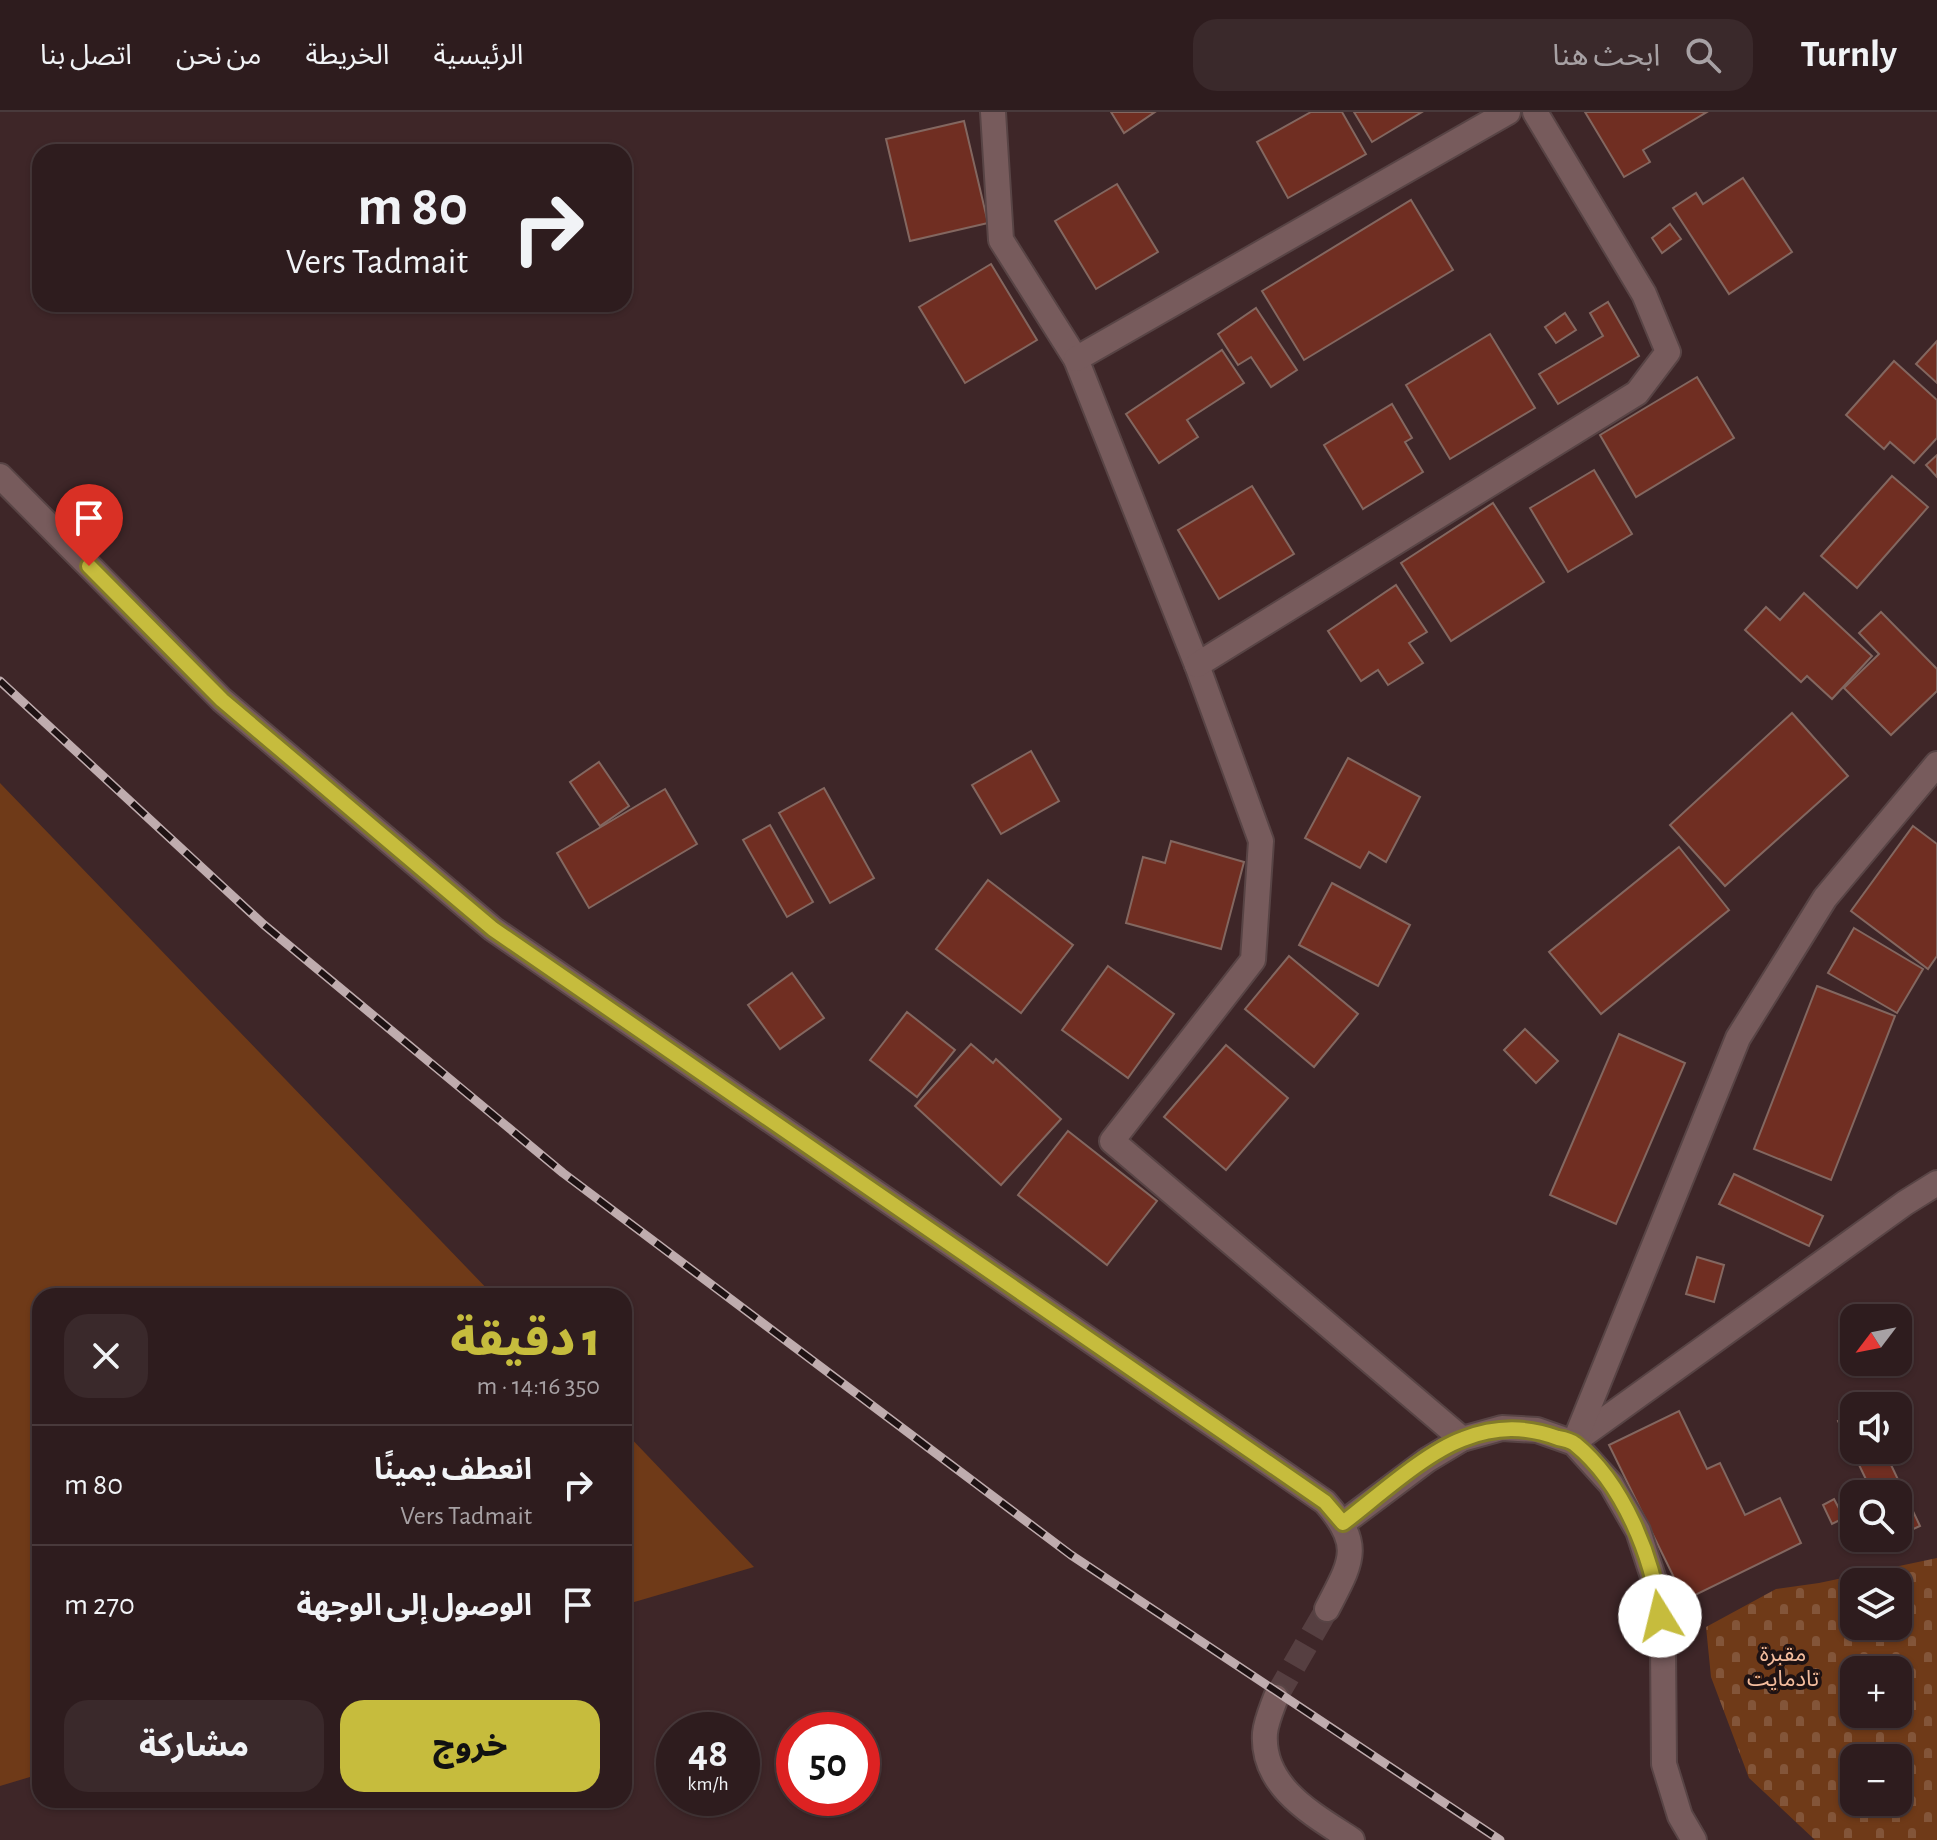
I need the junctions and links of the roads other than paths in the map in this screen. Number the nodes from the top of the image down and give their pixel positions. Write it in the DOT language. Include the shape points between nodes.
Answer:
graph roads {
  1 [pos="993,112"];
  2 [pos="1508,112"];
  3 [pos="1535,112"];
  4 [pos="1076,359"];
  5 [pos="0,476"];
  6 [pos="1197,665"];
  7 [pos="1937,764"];
  8 [pos="1937,1183"];
  9 [pos="1462,1439"];
  10 [pos="1574,1443"];
  11 [pos="1343,1523"];
  12 [pos="1327,1609"];
  13 [pos="1276,1697"];
  14 [pos="1352,1840"];
  15 [pos="1694,1840"];
  1 -- 4 [label="street" via="1001,240"];
  2 -- 4 [label="street"];
  3 -- 6 [label="street" via="1644,294 1668,352 1637,393"];
  4 -- 6 [label="street"];
  5 -- 11 [label="street" via="222,700 493,929 1325,1502"];
  6 -- 9 [label="street" via="1261,841 1253,960 1112,1141"];
  7 -- 10 [label="street" via="1825,898 1738,1038"];
  8 -- 10 [label="street"];
  9 -- 10 [label="street" via="1502,1428 1537,1430"];
  9 -- 11 [label="street"];
  10 -- 15 [label="street" via="1611,1484 1638,1531 1656,1586 1663,1646 1664,1764 1680,1816"];
  11 -- 12 [label="street" via="1349,1566"];
  13 -- 14 [label="street" via="1265,1733 1268,1760 1282,1788"];
}
